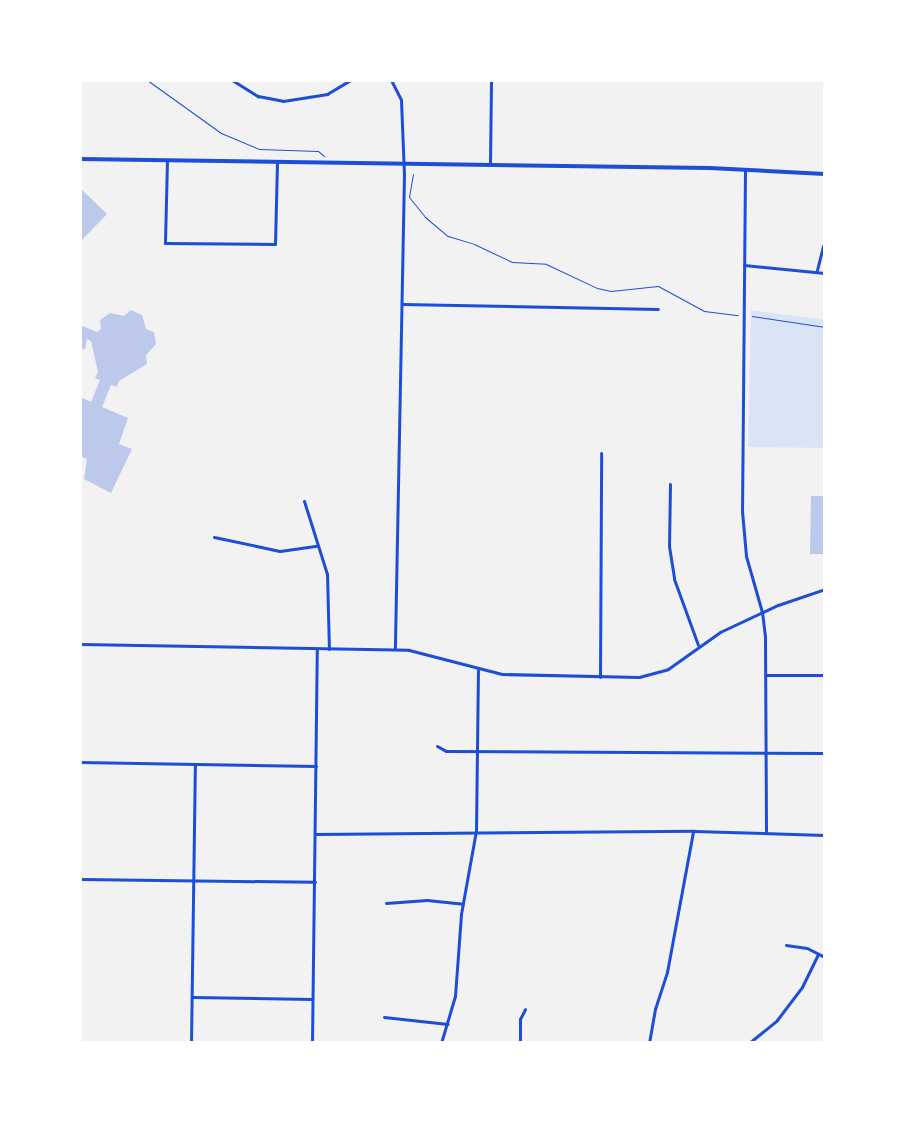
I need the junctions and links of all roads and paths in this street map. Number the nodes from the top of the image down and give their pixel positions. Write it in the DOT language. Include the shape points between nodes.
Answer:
graph roads {
  1 [pos="147,80"];
  2 [pos="232,80"];
  3 [pos="350,80"];
  4 [pos="391,80"];
  5 [pos="491,80"];
  6 [pos="324,156"];
  7 [pos="80,159"];
  8 [pos="167,159"];
  9 [pos="277,161"];
  10 [pos="403,163"];
  11 [pos="490,164"];
  12 [pos="745,170"];
  13 [pos="413,174"];
  14 [pos="825,174"];
  15 [pos="823,246"];
  16 [pos="744,265"];
  17 [pos="817,270"];
  18 [pos="825,273"];
  19 [pos="402,304"];
  20 [pos="658,309"];
  21 [pos="744,315"];
  22 [pos="825,327"];
  23 [pos="601,453"];
  24 [pos="670,484"];
  25 [pos="304,501"];
  26 [pos="214,537"];
  27 [pos="317,546"];
  28 [pos="825,589"];
  29 [pos="762,612"];
  30 [pos="80,644"];
  31 [pos="698,645"];
  32 [pos="317,649"];
  33 [pos="329,649"];
  34 [pos="395,650"];
  35 [pos="478,670"];
  36 [pos="766,675"];
  37 [pos="825,675"];
  38 [pos="600,677"];
  39 [pos="437,746"];
  40 [pos="477,751"];
  41 [pos="766,753"];
  42 [pos="825,753"];
  43 [pos="80,762"];
  44 [pos="195,764"];
  45 [pos="316,766"];
  46 [pos="476,831"];
  47 [pos="694,831"];
  48 [pos="766,833"];
  49 [pos="316,834"];
  50 [pos="825,835"];
  51 [pos="80,879"];
  52 [pos="194,881"];
  53 [pos="315,882"];
  54 [pos="386,903"];
  55 [pos="463,904"];
  56 [pos="786,945"];
  57 [pos="818,954"];
  58 [pos="825,957"];
  59 [pos="192,997"];
  60 [pos="313,999"];
  61 [pos="525,1009"];
  62 [pos="384,1017"];
  63 [pos="448,1024"];
  64 [pos="191,1043"];
  65 [pos="312,1043"];
  66 [pos="441,1043"];
  67 [pos="520,1043"];
  68 [pos="649,1043"];
  69 [pos="749,1043"];
  1 -- 6 [label="path" via="221,133 259,149 318,151"];
  2 -- 3 [label="street" via="258,96 283,101 327,94"];
  4 -- 10 [label="street" via="401,105"];
  5 -- 11 [label="street"];
  7 -- 8 [label="main road"];
  8 -- 9 [label="main road"];
  8 -- 9 [label="street" via="165,243 275,244"];
  9 -- 10 [label="main road"];
  10 -- 11 [label="main road"];
  10 -- 19 [label="street"];
  11 -- 12 [label="main road"];
  12 -- 14 [label="main road"];
  12 -- 16 [label="street"];
  13 -- 21 [label="path" via="409,197 448,236 512,262 546,264 597,288 658,286 704,311"];
  15 -- 17 [label="street"];
  16 -- 17 [label="street"];
  16 -- 21 [label="street"];
  17 -- 18 [label="street"];
  19 -- 20 [label="street"];
  19 -- 34 [label="street"];
  21 -- 22 [label="path"];
  21 -- 29 [label="street" via="742,511 746,556"];
  23 -- 38 [label="street"];
  24 -- 31 [label="street" via="674,579"];
  25 -- 27 [label="street"];
  26 -- 27 [label="street" via="280,551"];
  27 -- 33 [label="street" via="327,574"];
  28 -- 29 [label="street"];
  29 -- 31 [label="street"];
  29 -- 36 [label="street"];
  30 -- 32 [label="street"];
  31 -- 38 [label="street" via="655,674"];
  32 -- 33 [label="street"];
  32 -- 45 [label="street"];
  33 -- 34 [label="street"];
  34 -- 35 [label="street" via="423,652"];
  35 -- 38 [label="street"];
  35 -- 40 [label="street"];
  36 -- 37 [label="street"];
  36 -- 41 [label="street"];
  39 -- 40 [label="street"];
  40 -- 41 [label="street"];
  40 -- 46 [label="street"];
  41 -- 42 [label="street"];
  41 -- 48 [label="street"];
  43 -- 44 [label="street"];
  44 -- 45 [label="street"];
  44 -- 52 [label="street"];
  45 -- 49 [label="street"];
  46 -- 47 [label="street"];
  46 -- 49 [label="street"];
  46 -- 55 [label="street"];
  47 -- 48 [label="street"];
  47 -- 68 [label="street"];
  48 -- 50 [label="street"];
  49 -- 53 [label="street"];
  51 -- 52 [label="street"];
  52 -- 53 [label="street"];
  52 -- 59 [label="street"];
  53 -- 60 [label="street"];
  54 -- 55 [label="street"];
  55 -- 63 [label="street"];
  56 -- 57 [label="street"];
  57 -- 58 [label="street"];
  57 -- 69 [label="street" via="777,1020"];
  59 -- 60 [label="street"];
  59 -- 64 [label="street"];
  60 -- 65 [label="street"];
  61 -- 67 [label="street"];
  62 -- 63 [label="street"];
  63 -- 66 [label="street"];
}
